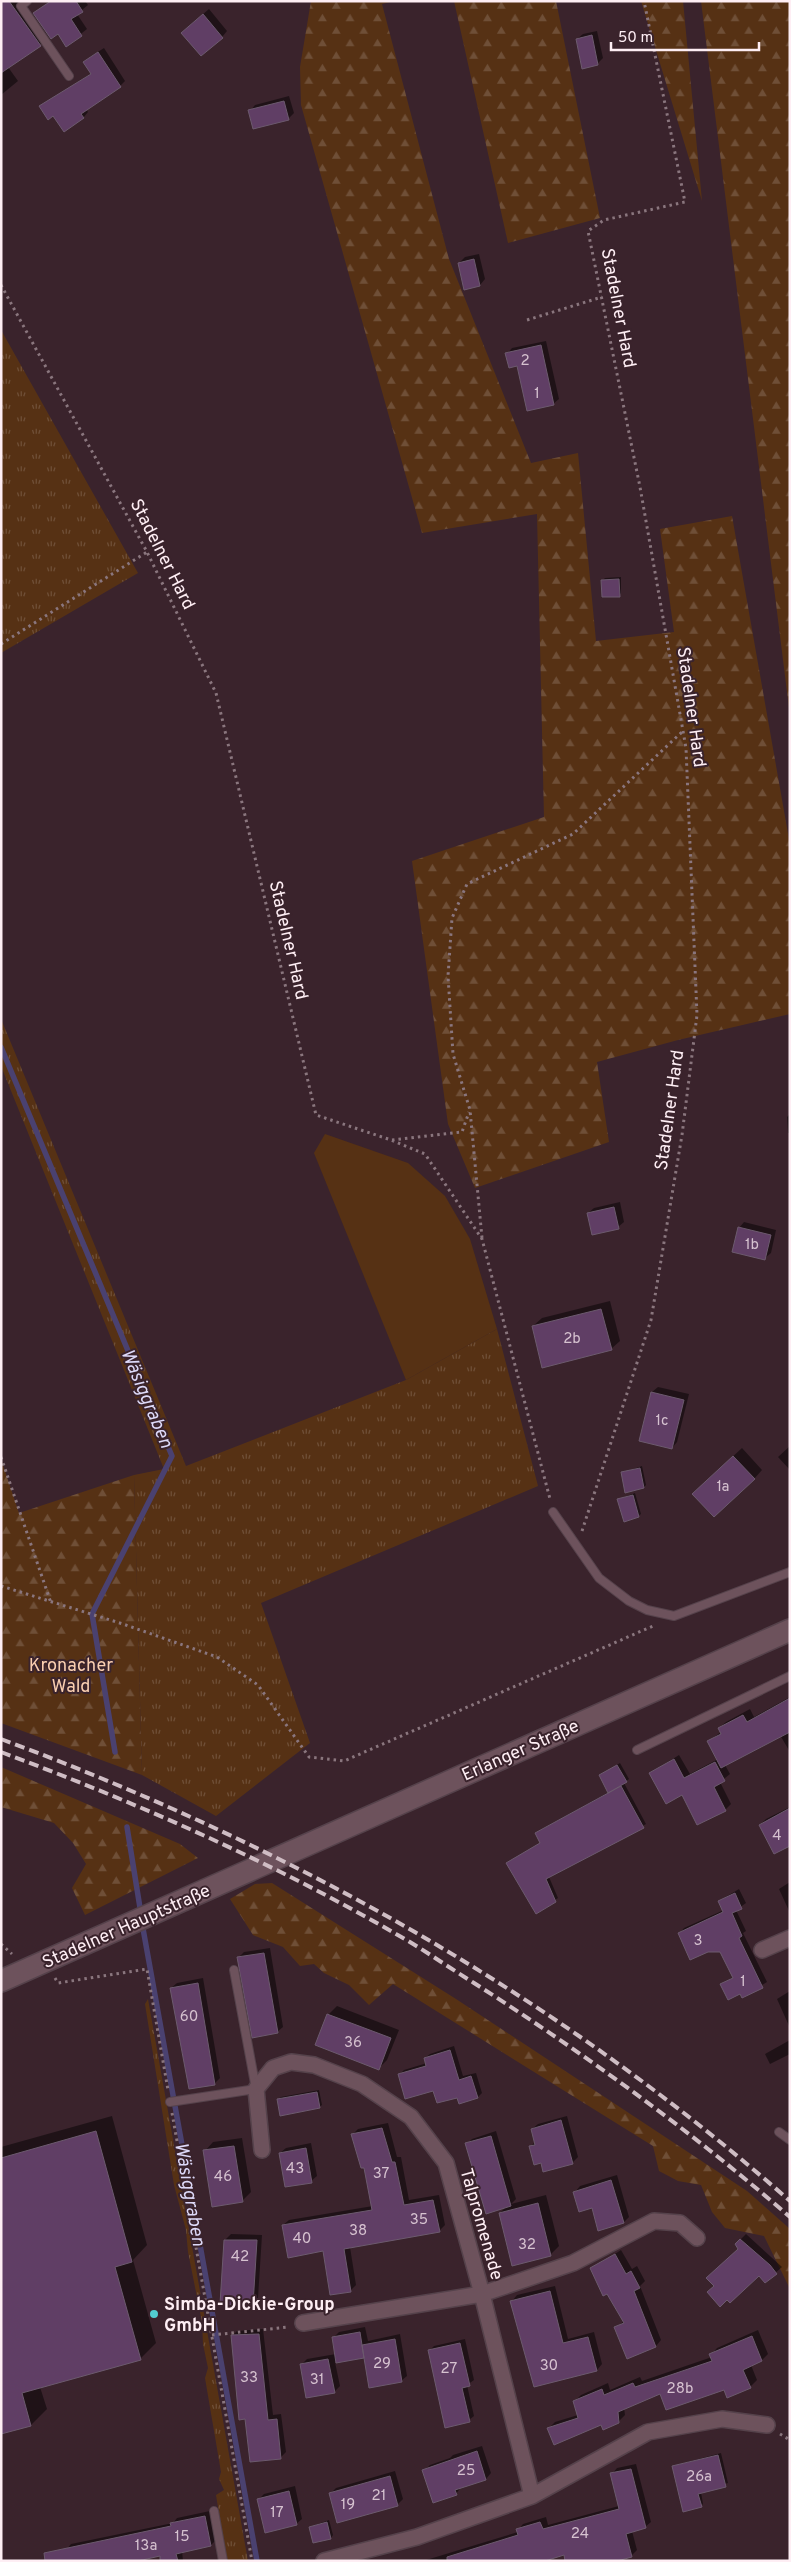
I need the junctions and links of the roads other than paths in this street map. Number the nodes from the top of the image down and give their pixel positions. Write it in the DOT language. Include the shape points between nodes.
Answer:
graph roads {
  1 [pos="27,1"];
  2 [pos="69,76"];
  3 [pos="553,1512"];
  4 [pos="790,1572"];
  5 [pos="790,1630"];
  6 [pos="790,1676"];
  7 [pos="637,1750"];
  8 [pos="252,1871"];
  9 [pos="790,1938"];
  10 [pos="762,1950"];
  11 [pos="234,1970"];
  12 [pos="1,1981"];
  13 [pos="256,2089"];
  14 [pos="170,2102"];
  15 [pos="779,2132"];
  16 [pos="790,2140"];
  17 [pos="262,2150"];
  18 [pos="697,2238"];
  19 [pos="482,2294"];
  20 [pos="303,2322"];
  21 [pos="767,2425"];
  22 [pos="532,2496"];
  23 [pos="214,2511"];
  24 [pos="223,2561"];
  25 [pos="324,2561"];
  1 -- 2 [label="lane" via="21,6"];
  3 -- 4 [label="lane" via="599,1578 628,1601 647,1610 674,1616"];
  5 -- 8 [label="main road, Erlanger Straße"];
  6 -- 7 [label="lane"];
  8 -- 12 [label="main road, Stadelner Hauptstraße"];
  9 -- 10 [label="street"];
  11 -- 13 [label="lane"];
  13 -- 14 [label="lane"];
  13 -- 17 [label="street"];
  13 -- 19 [label="street, Talpromenade" via="272,2068 291,2062 314,2065 362,2084 411,2117 446,2164"];
  15 -- 16 [label="lane"];
  18 -- 19 [label="street, Talpromenade" via="680,2223 654,2221 573,2263"];
  19 -- 20 [label="street, Talpromenade"];
  19 -- 22 [label="street, Talpromenade"];
  21 -- 22 [label="street" via="722,2419 648,2432"];
  22 -- 25 [label="street" via="417,2537"];
  23 -- 24 [label="lane"];
}
